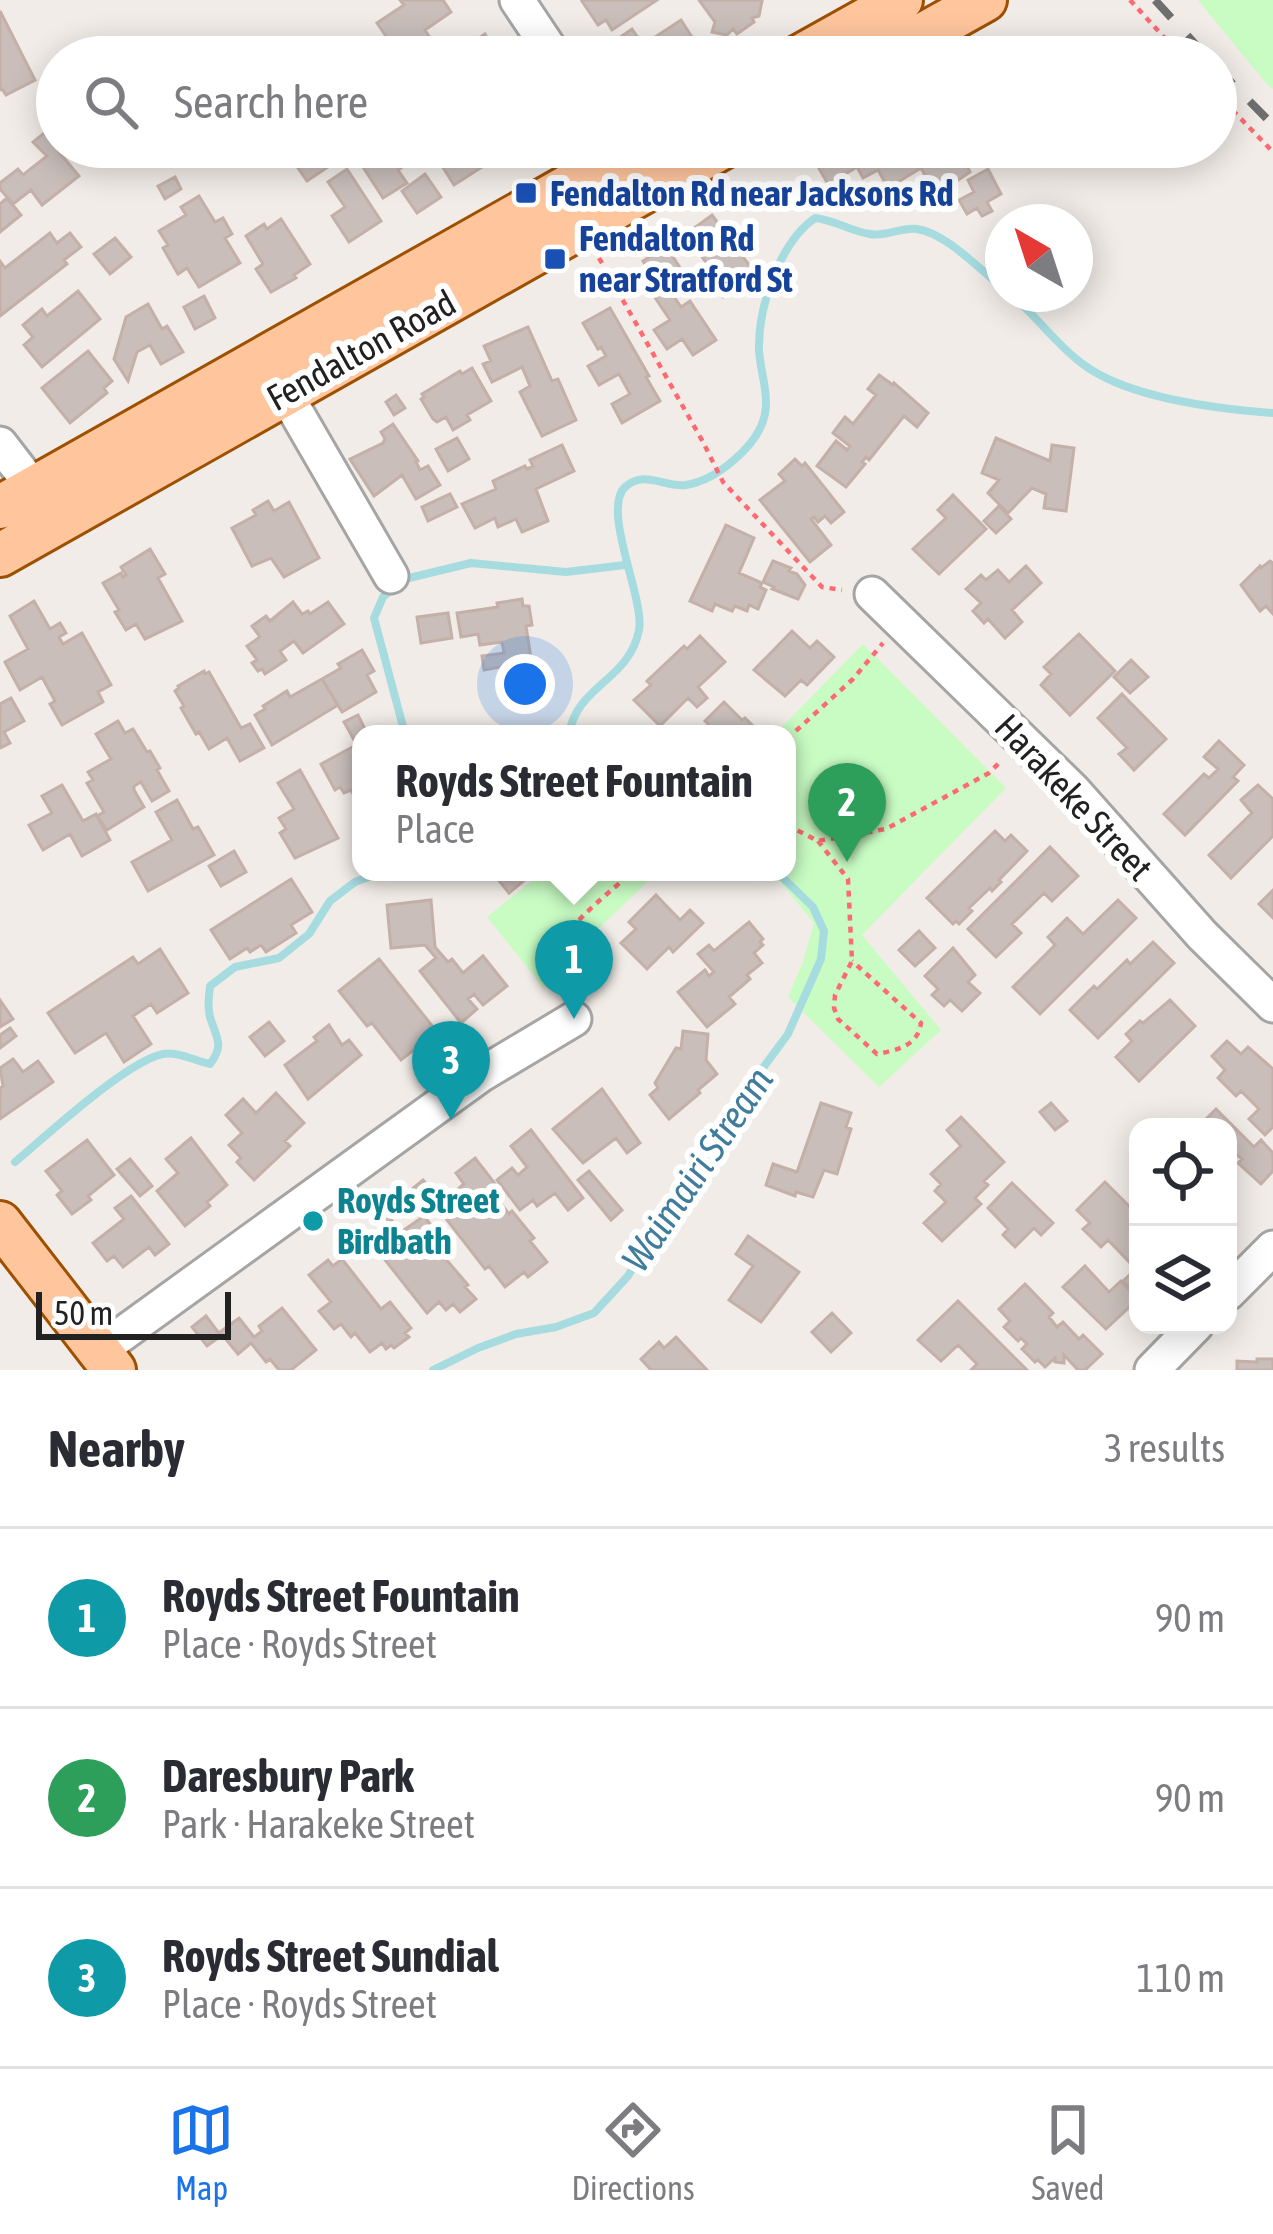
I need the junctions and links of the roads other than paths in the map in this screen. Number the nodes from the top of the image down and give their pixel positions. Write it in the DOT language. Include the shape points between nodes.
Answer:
graph roads {
  1 [pos="518,0"];
  2 [pos="902,0"];
  3 [pos="985,0"];
  4 [pos="542,36"];
  5 [pos="837,36"];
  6 [pos="921,36"];
  7 [pos="593,168"];
  8 [pos="686,168"];
  9 [pos="285,393"];
  10 [pos="0,444"];
  11 [pos="17,497"];
  12 [pos="0,555"];
  13 [pos="391,576"];
  14 [pos="872,594"];
  15 [pos="1273,1005"];
  16 [pos="574,1019"];
  17 [pos="0,1223"];
  18 [pos="1273,1248"];
  19 [pos="1237,1284"];
  20 [pos="1187,1334"];
  21 [pos="106,1360"];
  22 [pos="1152,1370"];
  1 -- 4 [label="street"];
  2 -- 5 [label="main road"];
  3 -- 6 [label="main road"];
  7 -- 11 [label="main road, Fendalton Road"];
  8 -- 9 [label="main road, Fendalton Road"];
  9 -- 12 [label="main road, Fendalton Road"];
  9 -- 13 [label="street"];
  10 -- 11 [label="street"];
  14 -- 15 [label="street, Harakeke Street" via="1073,790"];
  16 -- 21 [label="street" via="482,1074"];
  17 -- 21 [label="main road"];
  18 -- 19 [label="street"];
  20 -- 22 [label="street"];
}
